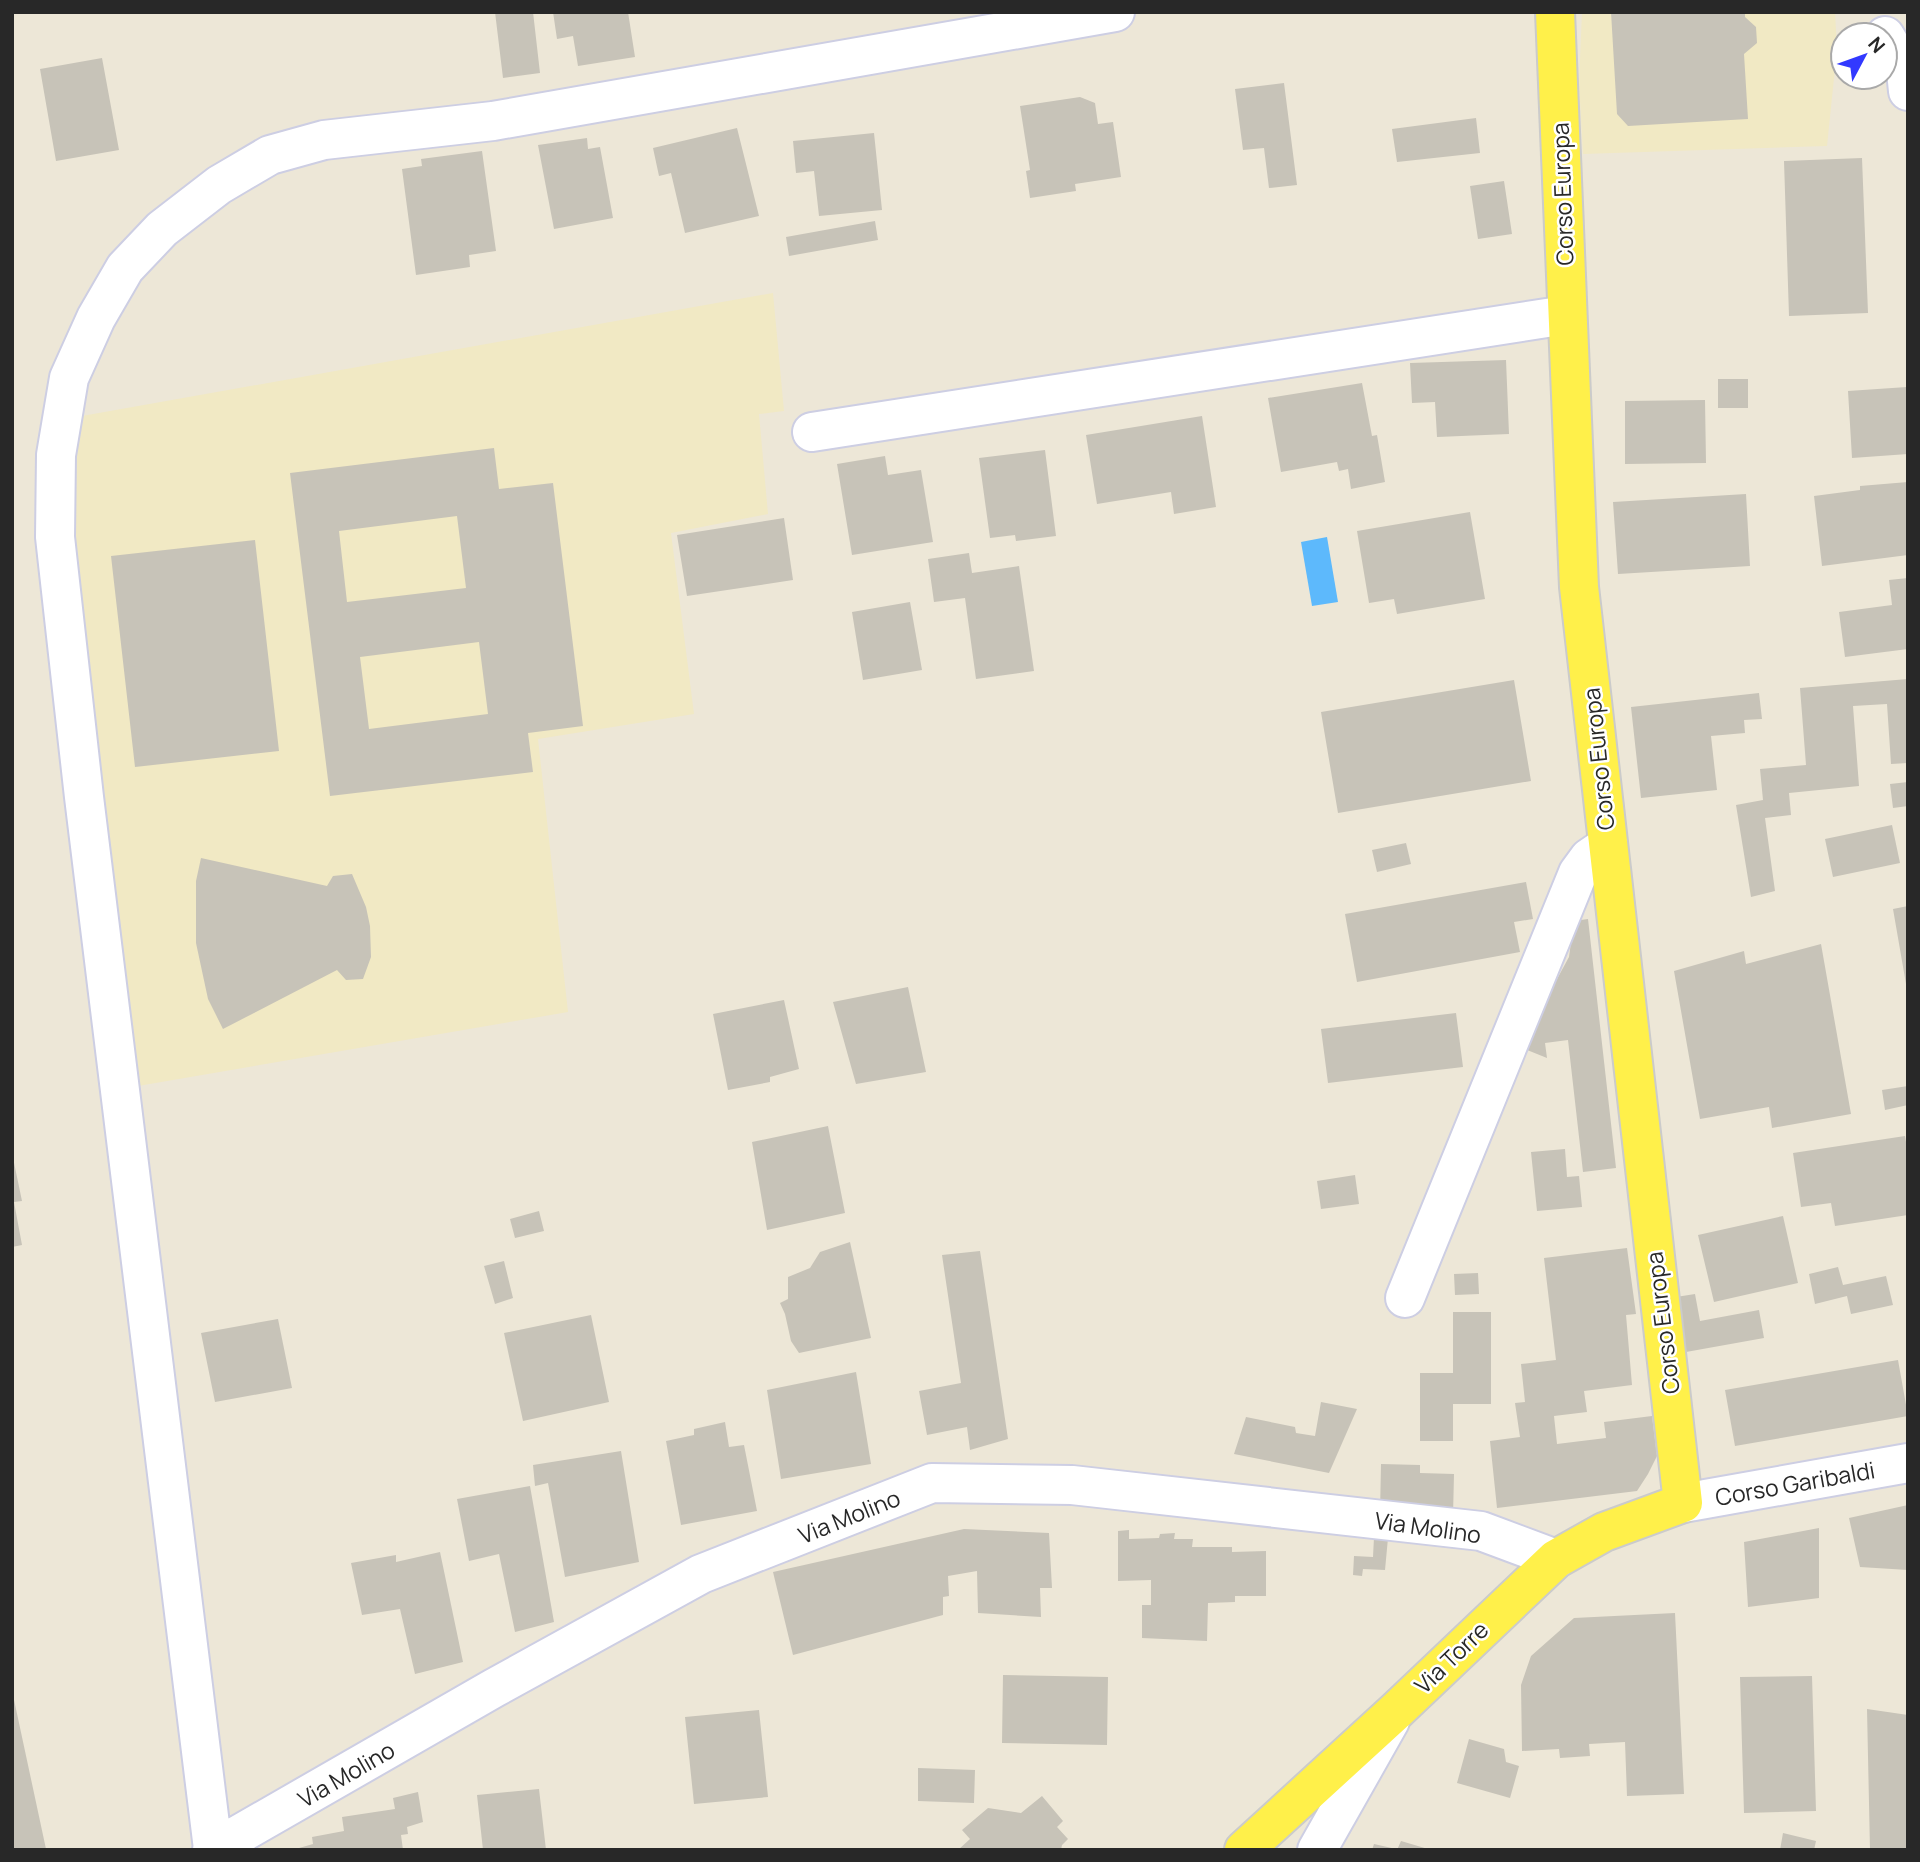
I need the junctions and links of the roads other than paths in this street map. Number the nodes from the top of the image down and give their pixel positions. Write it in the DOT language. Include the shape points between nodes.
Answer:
graph roads {
  1 [pos="1115,12"];
  2 [pos="1555,12"];
  3 [pos="1899,56"];
  4 [pos="1908,91"];
  5 [pos="1566,315"];
  6 [pos="812,432"];
  7 [pos="1608,845"];
  8 [pos="1405,1298"];
  9 [pos="1908,1463"];
  10 [pos="1683,1503"];
  11 [pos="1556,1559"];
  12 [pos="1397,1710"];
  13 [pos="213,1850"];
  14 [pos="1244,1850"];
  15 [pos="1317,1850"];
  1 -- 13 [label="street" via="494,121 324,140 270,155 219,185 162,229 125,268 96,318 69,378 56,455 55,537"];
  2 -- 5 [label="main road, Corso Europa"];
  3 -- 4 [label="street"];
  5 -- 6 [label="street"];
  5 -- 7 [label="main road, Corso Europa" via="1580,587"];
  7 -- 8 [label="street" via="1578,873"];
  7 -- 10 [label="main road, Corso Europa"];
  9 -- 10 [label="street, Corso Garibaldi"];
  10 -- 11 [label="main road, Via Torre" via="1604,1532"];
  11 -- 12 [label="main road, Via Torre"];
  11 -- 13 [label="street, Via Molino" via="1481,1531 1072,1485 932,1483 701,1574"];
  12 -- 14 [label="main road, Via Torre"];
  12 -- 15 [label="street"];
}
